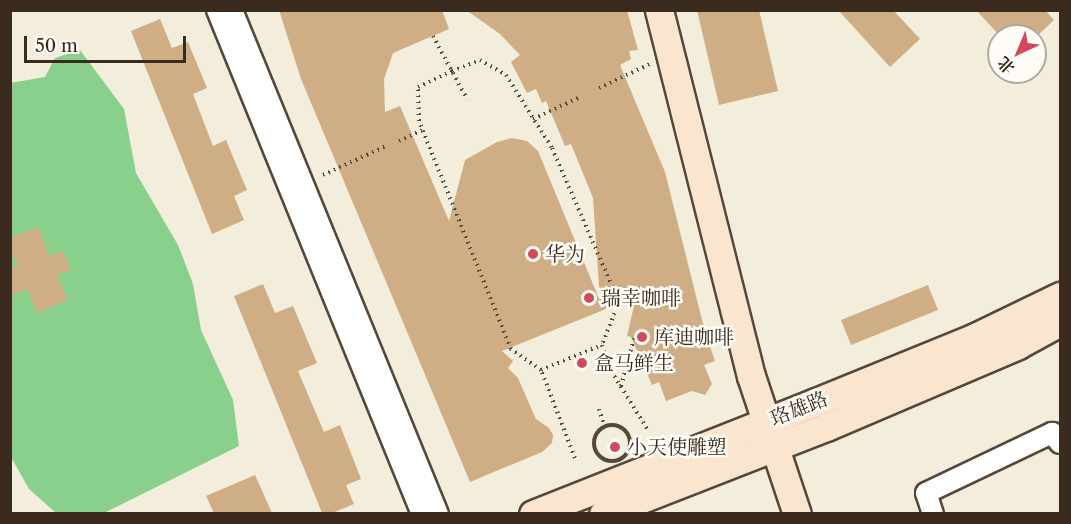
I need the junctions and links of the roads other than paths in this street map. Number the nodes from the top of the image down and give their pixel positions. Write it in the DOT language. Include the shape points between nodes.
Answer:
graph roads {
  1 [pos="217,10"];
  2 [pos="232,10"];
  3 [pos="659,10"];
  4 [pos="673,10"];
  5 [pos="1060,296"];
  6 [pos="1060,322"];
  7 [pos="774,432"];
  8 [pos="1060,443"];
  9 [pos="795,506"];
  10 [pos="422,513"];
  11 [pos="438,513"];
  12 [pos="533,513"];
  13 [pos="603,513"];
  14 [pos="933,513"];
  1 -- 10 [label="street"];
  2 -- 11 [label="street"];
  3 -- 7 [label="main road" via="752,376"];
  4 -- 7 [label="main road"];
  5 -- 7 [label="main road, 珞雄路"];
  6 -- 7 [label="main road, 珞雄路" via="982,360"];
  7 -- 9 [label="main road"];
  7 -- 12 [label="main road, 珞雄路"];
  7 -- 13 [label="main road, 珞雄路"];
  8 -- 14 [label="street" via="1052,433 926,493"];
}
